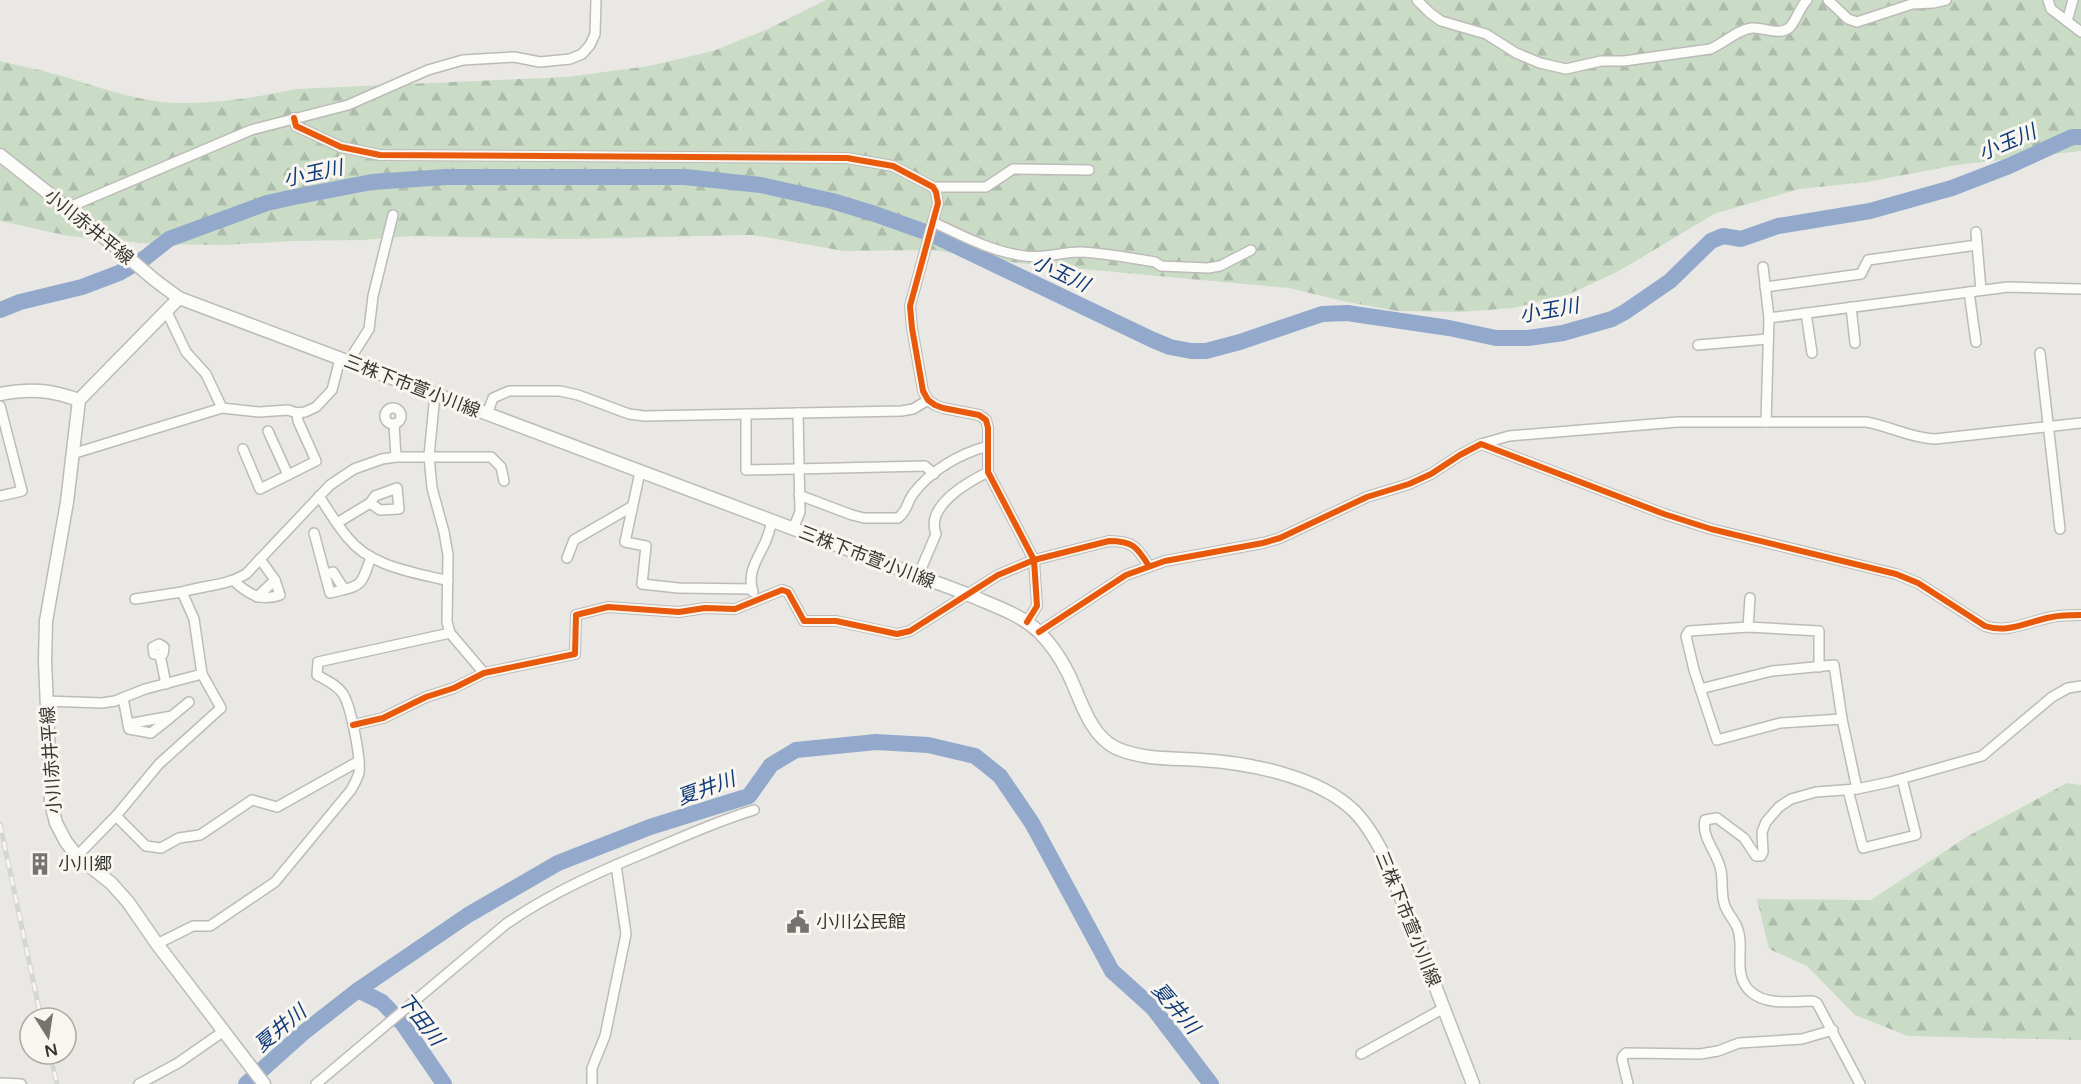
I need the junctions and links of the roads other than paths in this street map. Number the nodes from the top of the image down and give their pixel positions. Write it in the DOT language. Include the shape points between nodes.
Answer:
graph roads {
  1 [pos="596,0"];
  2 [pos="1417,0"];
  3 [pos="1807,0"];
  4 [pos="1828,0"];
  5 [pos="1946,0"];
  6 [pos="2048,0"];
  7 [pos="2073,0"];
  8 [pos="1924,2"];
  9 [pos="2067,21"];
  10 [pos="2081,32"];
  11 [pos="294,118"];
  12 [pos="0,155"];
  13 [pos="1089,170"];
  14 [pos="933,187"];
  15 [pos="67,208"];
  16 [pos="393,215"];
  17 [pos="932,224"];
  18 [pos="1976,232"];
  19 [pos="1977,245"];
  20 [pos="1251,250"];
  21 [pos="1763,267"];
  22 [pos="1765,287"];
  23 [pos="2081,288"];
  24 [pos="1981,290"];
  25 [pos="1969,292"];
  26 [pos="179,298"];
  27 [pos="1851,307"];
  28 [pos="166,310"];
  29 [pos="1806,313"];
  30 [pos="1769,318"];
  31 [pos="1768,339"];
  32 [pos="1976,342"];
  33 [pos="1855,343"];
  34 [pos="1698,345"];
  35 [pos="1812,353"];
  36 [pos="2040,353"];
  37 [pos="344,360"];
  38 [pos="0,394"];
  39 [pos="435,394"];
  40 [pos="79,400"];
  41 [pos="928,400"];
  42 [pos="0,406"];
  43 [pos="222,408"];
  44 [pos="297,413"];
  45 [pos="798,413"];
  46 [pos="487,414"];
  47 [pos="746,414"];
  48 [pos="1766,422"];
  49 [pos="2081,423"];
  50 [pos="394,424"];
  51 [pos="2049,427"];
  52 [pos="268,431"];
  53 [pos="1481,444"];
  54 [pos="988,446"];
  55 [pos="243,449"];
  56 [pos="72,454"];
  57 [pos="429,456"];
  58 [pos="396,457"];
  59 [pos="799,469"];
  60 [pos="640,472"];
  61 [pos="988,472"];
  62 [pos="934,474"];
  63 [pos="288,475"];
  64 [pos="504,481"];
  65 [pos="799,495"];
  66 [pos="0,496"];
  67 [pos="319,496"];
  68 [pos="370,503"];
  69 [pos="631,507"];
  70 [pos="772,521"];
  71 [pos="337,523"];
  72 [pos="793,529"];
  73 [pos="2060,529"];
  74 [pos="314,532"];
  75 [pos="371,557"];
  76 [pos="567,558"];
  77 [pos="260,559"];
  78 [pos="1034,560"];
  79 [pos="1149,566"];
  80 [pos="918,576"];
  81 [pos="275,580"];
  82 [pos="234,581"];
  83 [pos="448,581"];
  84 [pos="752,588"];
  85 [pos="182,592"];
  86 [pos="967,594"];
  87 [pos="257,597"];
  88 [pos="1750,598"];
  89 [pos="135,599"];
  90 [pos="756,600"];
  91 [pos="2081,615"];
  92 [pos="1027,622"];
  93 [pos="1748,627"];
  94 [pos="1039,632"];
  95 [pos="450,633"];
  96 [pos="160,656"];
  97 [pos="1819,667"];
  98 [pos="484,673"];
  99 [pos="202,674"];
  100 [pos="166,684"];
  101 [pos="2081,686"];
  102 [pos="1700,689"];
  103 [pos="123,698"];
  104 [pos="46,701"];
  105 [pos="189,702"];
  106 [pos="1842,719"];
  107 [pos="353,725"];
  108 [pos="359,761"];
  109 [pos="1902,779"];
  110 [pos="1853,789"];
  111 [pos="754,810"];
  112 [pos="116,816"];
  113 [pos="77,856"];
  114 [pos="616,865"];
  115 [pos="157,944"];
  116 [pos="1444,1008"];
  117 [pos="1833,1030"];
  118 [pos="224,1031"];
  119 [pos="1361,1054"];
  120 [pos="0,1083"];
  121 [pos="21,1084"];
  122 [pos="139,1084"];
  123 [pos="264,1084"];
  124 [pos="316,1084"];
  125 [pos="592,1084"];
  126 [pos="1473,1084"];
  127 [pos="1628,1084"];
  128 [pos="1860,1084"];
  1 -- 11 [label="street" via="596,34 582,54 570,59 463,60 428,70 348,105"];
  2 -- 3 [label="street" via="1441,21 1486,34 1515,53 1566,69 1601,61 1710,50 1745,29 1785,30"];
  4 -- 8 [label="street" via="1848,19 1857,22"];
  5 -- 8 [label="street"];
  6 -- 9 [label="street" via="2051,9"];
  7 -- 9 [label="street"];
  9 -- 10 [label="street"];
  11 -- 14 [label="street" via="296,126 341,147 380,155 847,158 893,166"];
  11 -- 15 [label="street" via="251,130"];
  12 -- 15 [label="main road, 小川赤井平線"];
  13 -- 14 [label="street" via="1013,169 986,187"];
  14 -- 17 [label="street" via="938,203"];
  15 -- 26 [label="main road, 小川赤井平線"];
  16 -- 37 [label="street" via="369,329"];
  17 -- 20 [label="street" via="987,248 1026,256 1083,252 1161,266 1208,268"];
  17 -- 41 [label="street" via="910,306"];
  18 -- 19 [label="street"];
  19 -- 22 [label="street" via="1868,260 1861,274"];
  19 -- 24 [label="street"];
  21 -- 22 [label="street"];
  22 -- 30 [label="street"];
  23 -- 24 [label="street"];
  24 -- 25 [label="street"];
  25 -- 27 [label="street"];
  25 -- 32 [label="street"];
  26 -- 28 [label="main road"];
  26 -- 37 [label="main road, 三株下市萱小川線"];
  27 -- 29 [label="street"];
  27 -- 33 [label="street"];
  28 -- 40 [label="main road"];
  28 -- 43 [label="street" via="186,352 206,375"];
  29 -- 30 [label="street"];
  29 -- 35 [label="street"];
  30 -- 31 [label="street"];
  31 -- 34 [label="street"];
  31 -- 48 [label="street"];
  36 -- 51 [label="street"];
  37 -- 39 [label="main road, 三株下市萱小川線"];
  37 -- 44 [label="street" via="326,398 316,407"];
  38 -- 40 [label="main road" via="39,390"];
  39 -- 46 [label="main road, 三株下市萱小川線"];
  39 -- 57 [label="street"];
  40 -- 56 [label="main road, 小川赤井平線"];
  41 -- 45 [label="street" via="901,411"];
  41 -- 54 [label="street" via="943,408 980,415 986,420"];
  42 -- 66 [label="street" via="22,491"];
  43 -- 44 [label="street"];
  43 -- 56 [label="street"];
  44 -- 63 [label="street" via="316,461"];
  45 -- 47 [label="street"];
  45 -- 59 [label="street"];
  46 -- 47 [label="street" via="492,398 502,393 560,391 644,416"];
  46 -- 60 [label="main road, 三株下市萱小川線"];
  47 -- 59 [label="street" via="746,470"];
  48 -- 51 [label="street" via="1866,422 1923,439"];
  48 -- 53 [label="street" via="1615,426 1509,436"];
  49 -- 51 [label="street"];
  50 -- 58 [label="street"];
  51 -- 73 [label="street"];
  52 -- 63 [label="street"];
  53 -- 79 [label="street" via="1431,474 1367,497 1280,538"];
  53 -- 91 [label="street" via="1711,529 1896,574 1995,630 2052,617"];
  54 -- 61 [label="street"];
  54 -- 62 [label="street" via="946,463"];
  55 -- 63 [label="street" via="260,489"];
  56 -- 104 [label="main road, 小川赤井平線" via="46,621"];
  57 -- 58 [label="street"];
  57 -- 64 [label="street" via="491,457 501,467"];
  57 -- 83 [label="street" via="432,488 448,555"];
  58 -- 67 [label="street" via="354,469"];
  59 -- 62 [label="street" via="925,466"];
  59 -- 65 [label="street"];
  60 -- 69 [label="street"];
  60 -- 70 [label="main road, 三株下市萱小川線"];
  61 -- 78 [label="street"];
  61 -- 80 [label="street" via="957,491 936,513 936,534"];
  62 -- 65 [label="street" via="914,493 898,518 864,518"];
  65 -- 72 [label="street" via="800,512"];
  67 -- 71 [label="street"];
  67 -- 77 [label="street"];
  68 -- 71 [label="street"];
  69 -- 76 [label="street" via="574,540"];
  69 -- 84 [label="street" via="625,542 646,546 642,584"];
  70 -- 72 [label="main road, 三株下市萱小川線"];
  70 -- 84 [label="street" via="751,572"];
  71 -- 75 [label="street" via="349,540"];
  72 -- 80 [label="main road, 三株下市萱小川線"];
  74 -- 75 [label="street" via="325,574 333,572 344,589 362,581"];
  75 -- 83 [label="street"];
  77 -- 81 [label="street"];
  77 -- 82 [label="street"];
  78 -- 79 [label="street" via="1122,541 1139,550"];
  78 -- 86 [label="street"];
  78 -- 92 [label="street" via="1037,606"];
  79 -- 94 [label="street" via="1126,576"];
  80 -- 86 [label="main road, 三株下市萱小川線"];
  81 -- 87 [label="street"];
  81 -- 87 [label="street" via="280,595 269,599"];
  82 -- 85 [label="street"];
  82 -- 87 [label="street"];
  83 -- 95 [label="street"];
  84 -- 90 [label="street"];
  85 -- 89 [label="street"];
  85 -- 99 [label="street" via="194,619"];
  86 -- 90 [label="street" via="910,631 897,634 836,621 804,621 788,592 782,590"];
  86 -- 92 [label="main road, 三株下市萱小川線"];
  88 -- 93 [label="street"];
  90 -- 98 [label="street" via="735,609 679,612 608,607 576,615 575,654"];
  92 -- 94 [label="main road, 三株下市萱小川線"];
  93 -- 97 [label="street" via="1819,632"];
  93 -- 102 [label="street" via="1689,631 1686,636"];
  94 -- 116 [label="main road, 三株下市萱小川線" via="1067,671 1096,730 1111,745 1130,754 1262,769 1307,782 1333,794 1354,811 1376,838 1388,864"];
  95 -- 98 [label="street"];
  95 -- 107 [label="street" via="318,663 317,675 344,695"];
  96 -- 100 [label="street"];
  97 -- 102 [label="street" via="1772,671"];
  97 -- 106 [label="street" via="1834,665"];
  98 -- 107 [label="street" via="383,718"];
  99 -- 100 [label="street"];
  99 -- 112 [label="street" via="221,708 159,764"];
  100 -- 103 [label="street"];
  101 -- 109 [label="street" via="2052,697 1982,756"];
  102 -- 106 [label="street" via="1717,740 1780,723"];
  103 -- 104 [label="street" via="102,703"];
  103 -- 105 [label="street" via="129,729 151,733"];
  104 -- 113 [label="main road, 小川赤井平線" via="51,803 56,823"];
  106 -- 110 [label="street"];
  107 -- 108 [label="street"];
  108 -- 112 [label="street" via="277,807 252,800 200,835 178,838 161,848 146,846"];
  108 -- 115 [label="street" via="351,790 275,882 210,926 194,926"];
  109 -- 110 [label="street"];
  109 -- 110 [label="street" via="1916,835 1863,848"];
  110 -- 117 [label="street" via="1816,792 1779,807 1762,832 1761,856 1756,856 1744,838 1717,818 1705,820 1704,827 1721,870 1724,903 1740,938 1743,982 1750,992 1764,999 1817,1003"];
  111 -- 114 [label="street"];
  112 -- 113 [label="street"];
  113 -- 115 [label="main road, 小川赤井平線" via="111,883"];
  114 -- 124 [label="street" via="554,894 506,924"];
  114 -- 125 [label="street" via="626,934 604,1036 592,1068"];
  115 -- 118 [label="main road, 小川赤井平線"];
  116 -- 119 [label="street"];
  116 -- 126 [label="main road, 三株下市萱小川線"];
  117 -- 127 [label="street" via="1802,1039 1739,1043 1700,1054 1626,1053 1622,1059"];
  117 -- 128 [label="street"];
  118 -- 122 [label="street"];
  118 -- 123 [label="main road, 小川赤井平線"];
  120 -- 121 [label="street"];
}
